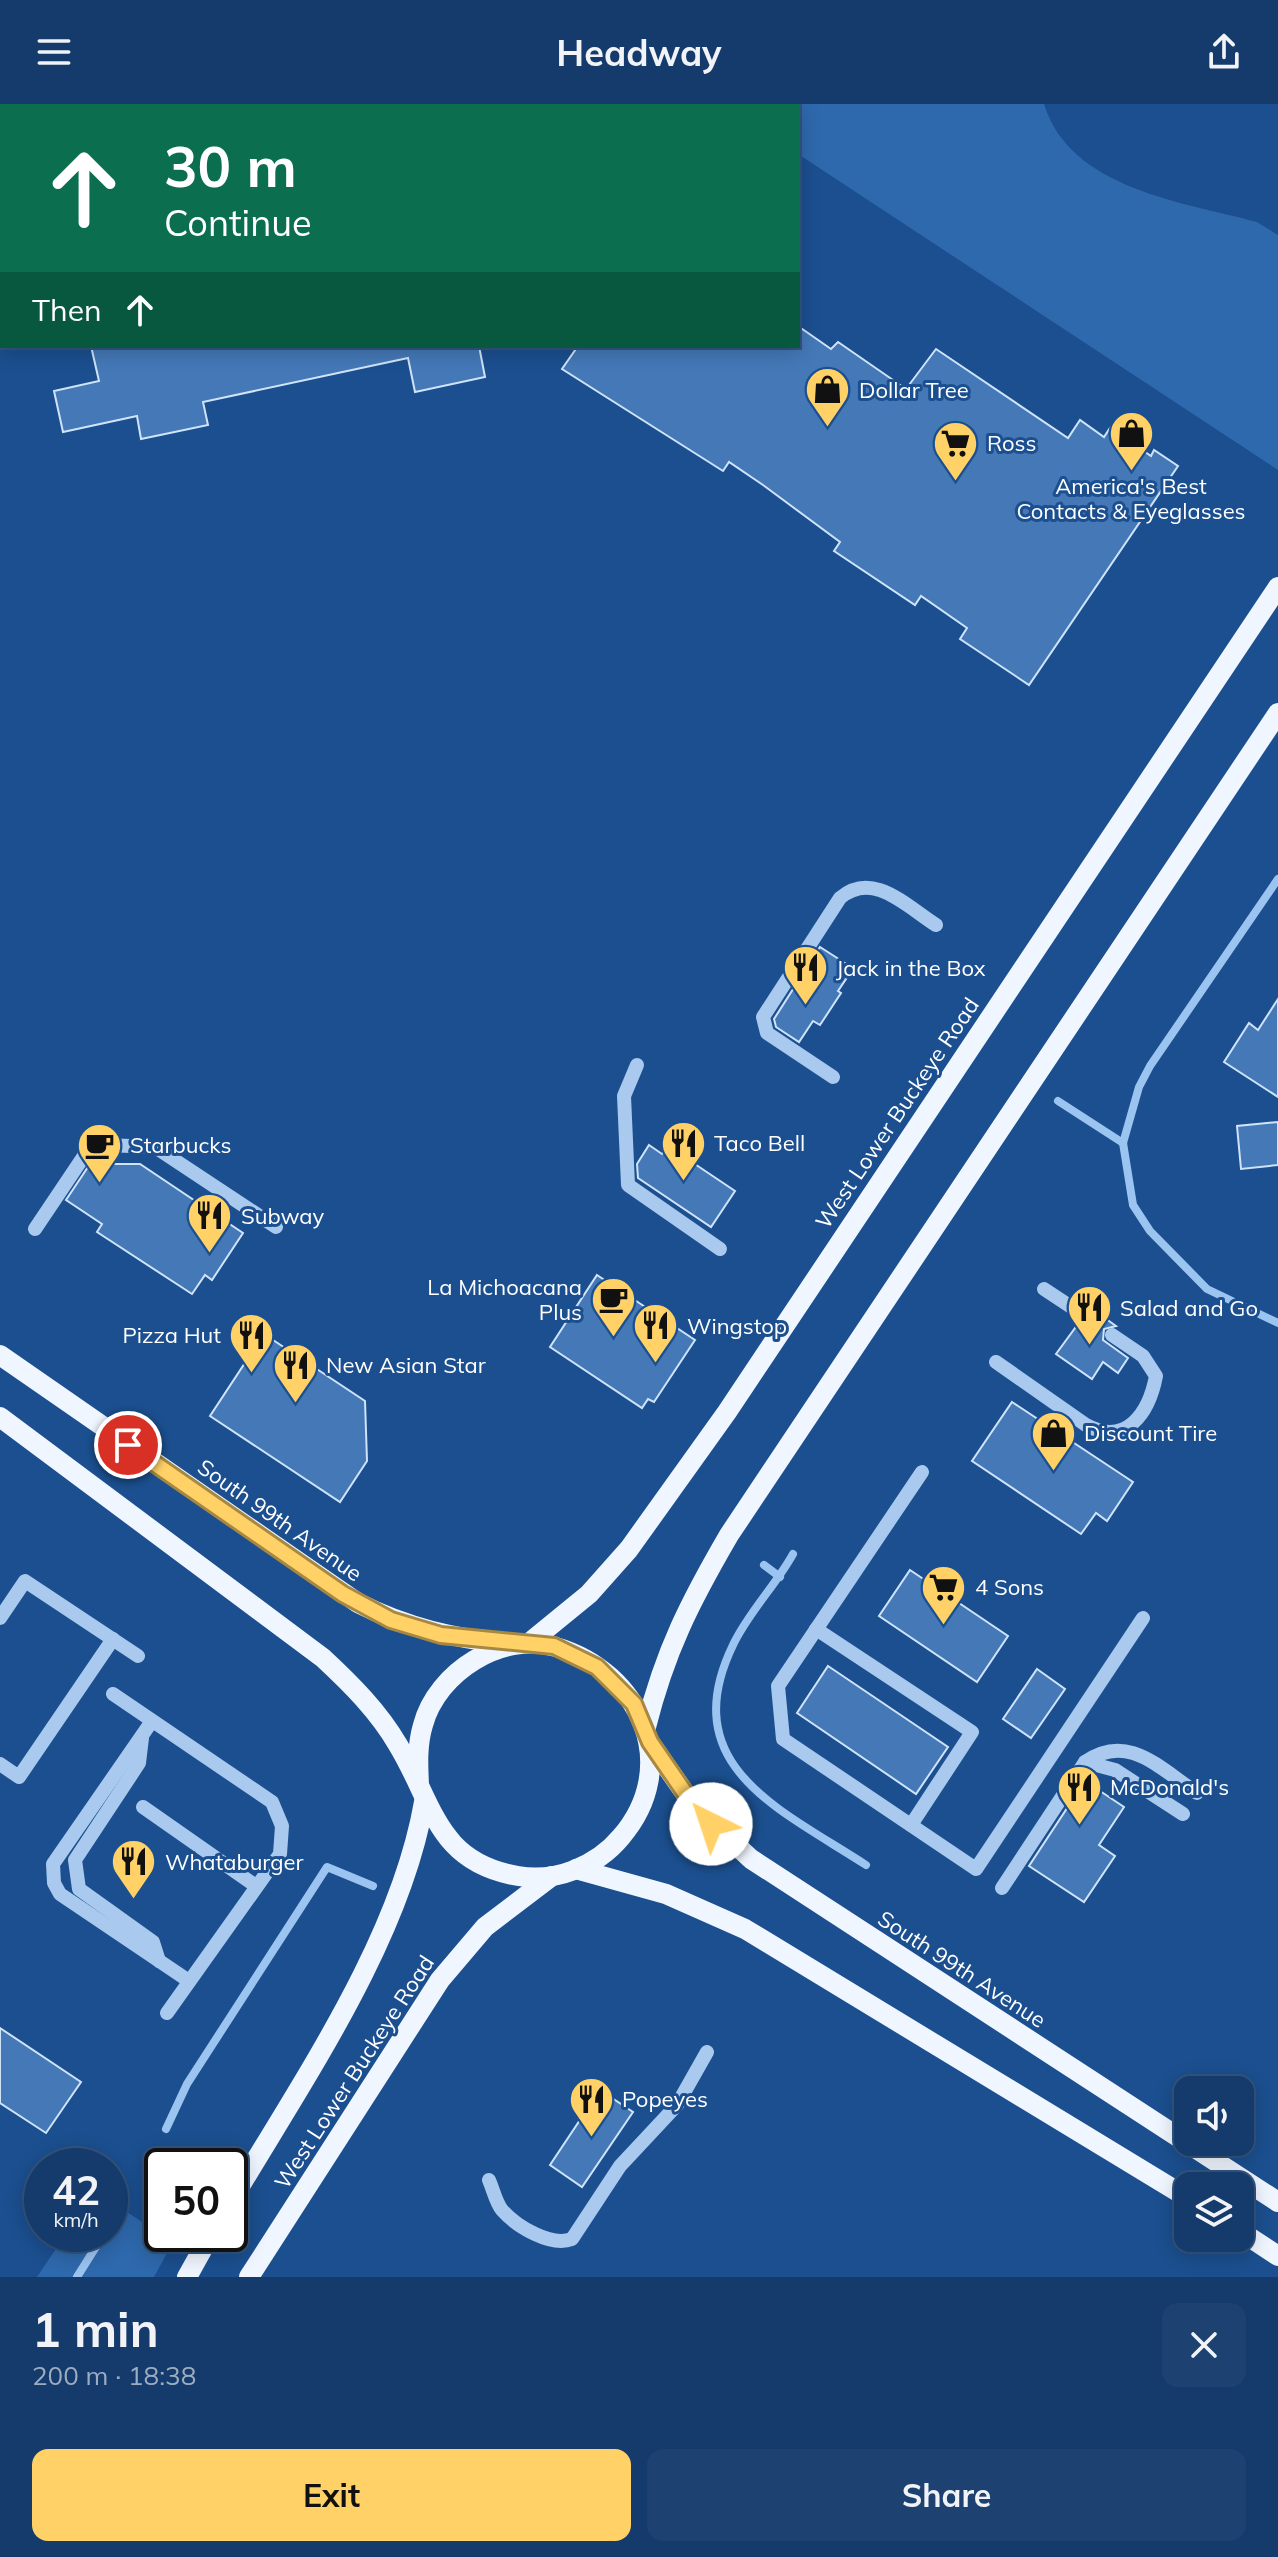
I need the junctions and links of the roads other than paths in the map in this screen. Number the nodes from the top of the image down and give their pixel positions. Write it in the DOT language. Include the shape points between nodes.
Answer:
graph roads {
  1 [pos="1278,587"];
  2 [pos="1278,713"];
  3 [pos="936,925"];
  4 [pos="637,1065"];
  5 [pos="833,1077"];
  6 [pos="276,1227"];
  7 [pos="35,1229"];
  8 [pos="720,1249"];
  9 [pos="1044,1289"];
  10 [pos="1094,1322"];
  11 [pos="1112,1335"];
  12 [pos="0,1355"];
  13 [pos="996,1362"];
  14 [pos="0,1417"];
  15 [pos="922,1472"];
  16 [pos="0,1618"];
  17 [pos="1143,1618"];
  18 [pos="816,1629"];
  19 [pos="113,1639"];
  20 [pos="522,1644"];
  21 [pos="138,1656"];
  22 [pos="113,1694"];
  23 [pos="152,1721"];
  24 [pos="143,1733"];
  25 [pos="648,1734"];
  26 [pos="1085,1762"];
  27 [pos="0,1764"];
  28 [pos="1197,1793"];
  29 [pos="422,1794"];
  30 [pos="143,1807"];
  31 [pos="1183,1814"];
  32 [pos="911,1825"];
  33 [pos="576,1869"];
  34 [pos="552,1876"];
  35 [pos="256,1886"];
  36 [pos="1002,1888"];
  37 [pos="159,1961"];
  38 [pos="189,1981"];
  39 [pos="167,2013"];
  40 [pos="707,2052"];
  41 [pos="248,2171"];
  42 [pos="489,2180"];
  43 [pos="1174,2189"];
  44 [pos="1278,2202"];
  45 [pos="1254,2240"];
  46 [pos="201,2252"];
  47 [pos="1278,2256"];
  48 [pos="187,2277"];
  49 [pos="249,2277"];
  1 -- 20 [label="main road, West Lower Buckeye Road" via="727,1412 629,1549 589,1594"];
  2 -- 25 [label="main road" via="729,1535 676,1631 661,1668"];
  3 -- 5 [label="lane" via="878,888 854,887 840,898 763,1017 767,1033"];
  4 -- 8 [label="lane" via="624,1096 628,1185"];
  6 -- 7 [label="lane" via="155,1147 106,1145 84,1156"];
  9 -- 10 [label="lane"];
  11 -- 13 [label="lane" via="1143,1356 1156,1376 1153,1394 1140,1413 1126,1430 1115,1433 1086,1425"];
  12 -- 20 [label="main road, South 99th Avenue" via="358,1603 441,1635"];
  14 -- 29 [label="main road" via="323,1658 383,1724"];
  15 -- 18 [label="lane"];
  16 -- 19 [label="lane" via="25,1581"];
  17 -- 32 [label="lane" via="976,1869"];
  18 -- 32 [label="lane" via="778,1686 783,1739"];
  18 -- 32 [label="lane" via="972,1732"];
  19 -- 21 [label="lane"];
  19 -- 27 [label="lane" via="19,1777"];
  20 -- 25 [label="main road" via="554,1646 597,1667 634,1704"];
  20 -- 29 [label="main road" via="485,1654 458,1671 437,1694 423,1723 417,1754"];
  22 -- 23 [label="lane"];
  23 -- 24 [label="lane"];
  23 -- 35 [label="lane" via="272,1802 282,1826 280,1854"];
  24 -- 37 [label="lane" via="139,1763 82,1847 75,1876 79,1889 153,1942"];
  24 -- 37 [label="lane" via="53,1864 54,1883 60,1894"];
  25 -- 33 [label="main road" via="648,1787 629,1828 614,1845"];
  25 -- 44 [label="main road, South 99th Avenue" via="694,1806 751,1859"];
  26 -- 28 [label="lane" via="1103,1749 1131,1750"];
  26 -- 31 [label="lane" via="1115,1770"];
  26 -- 36 [label="lane"];
  29 -- 34 [label="main road" via="439,1830 462,1853 489,1869 521,1877"];
  29 -- 41 [label="main road, West Lower Buckeye Road" via="417,1844 380,1939"];
  30 -- 35 [label="lane"];
  33 -- 34 [label="main road"];
  33 -- 43 [label="main road" via="666,1894 745,1929"];
  34 -- 49 [label="main road, West Lower Buckeye Road" via="485,1927 440,1980"];
  35 -- 38 [label="lane"];
  37 -- 38 [label="lane"];
  38 -- 39 [label="lane"];
  40 -- 42 [label="lane" via="677,2105 620,2166 572,2239 549,2240 502,2210"];
  45 -- 47 [label="main road"];
  46 -- 48 [label="main road"];
}
